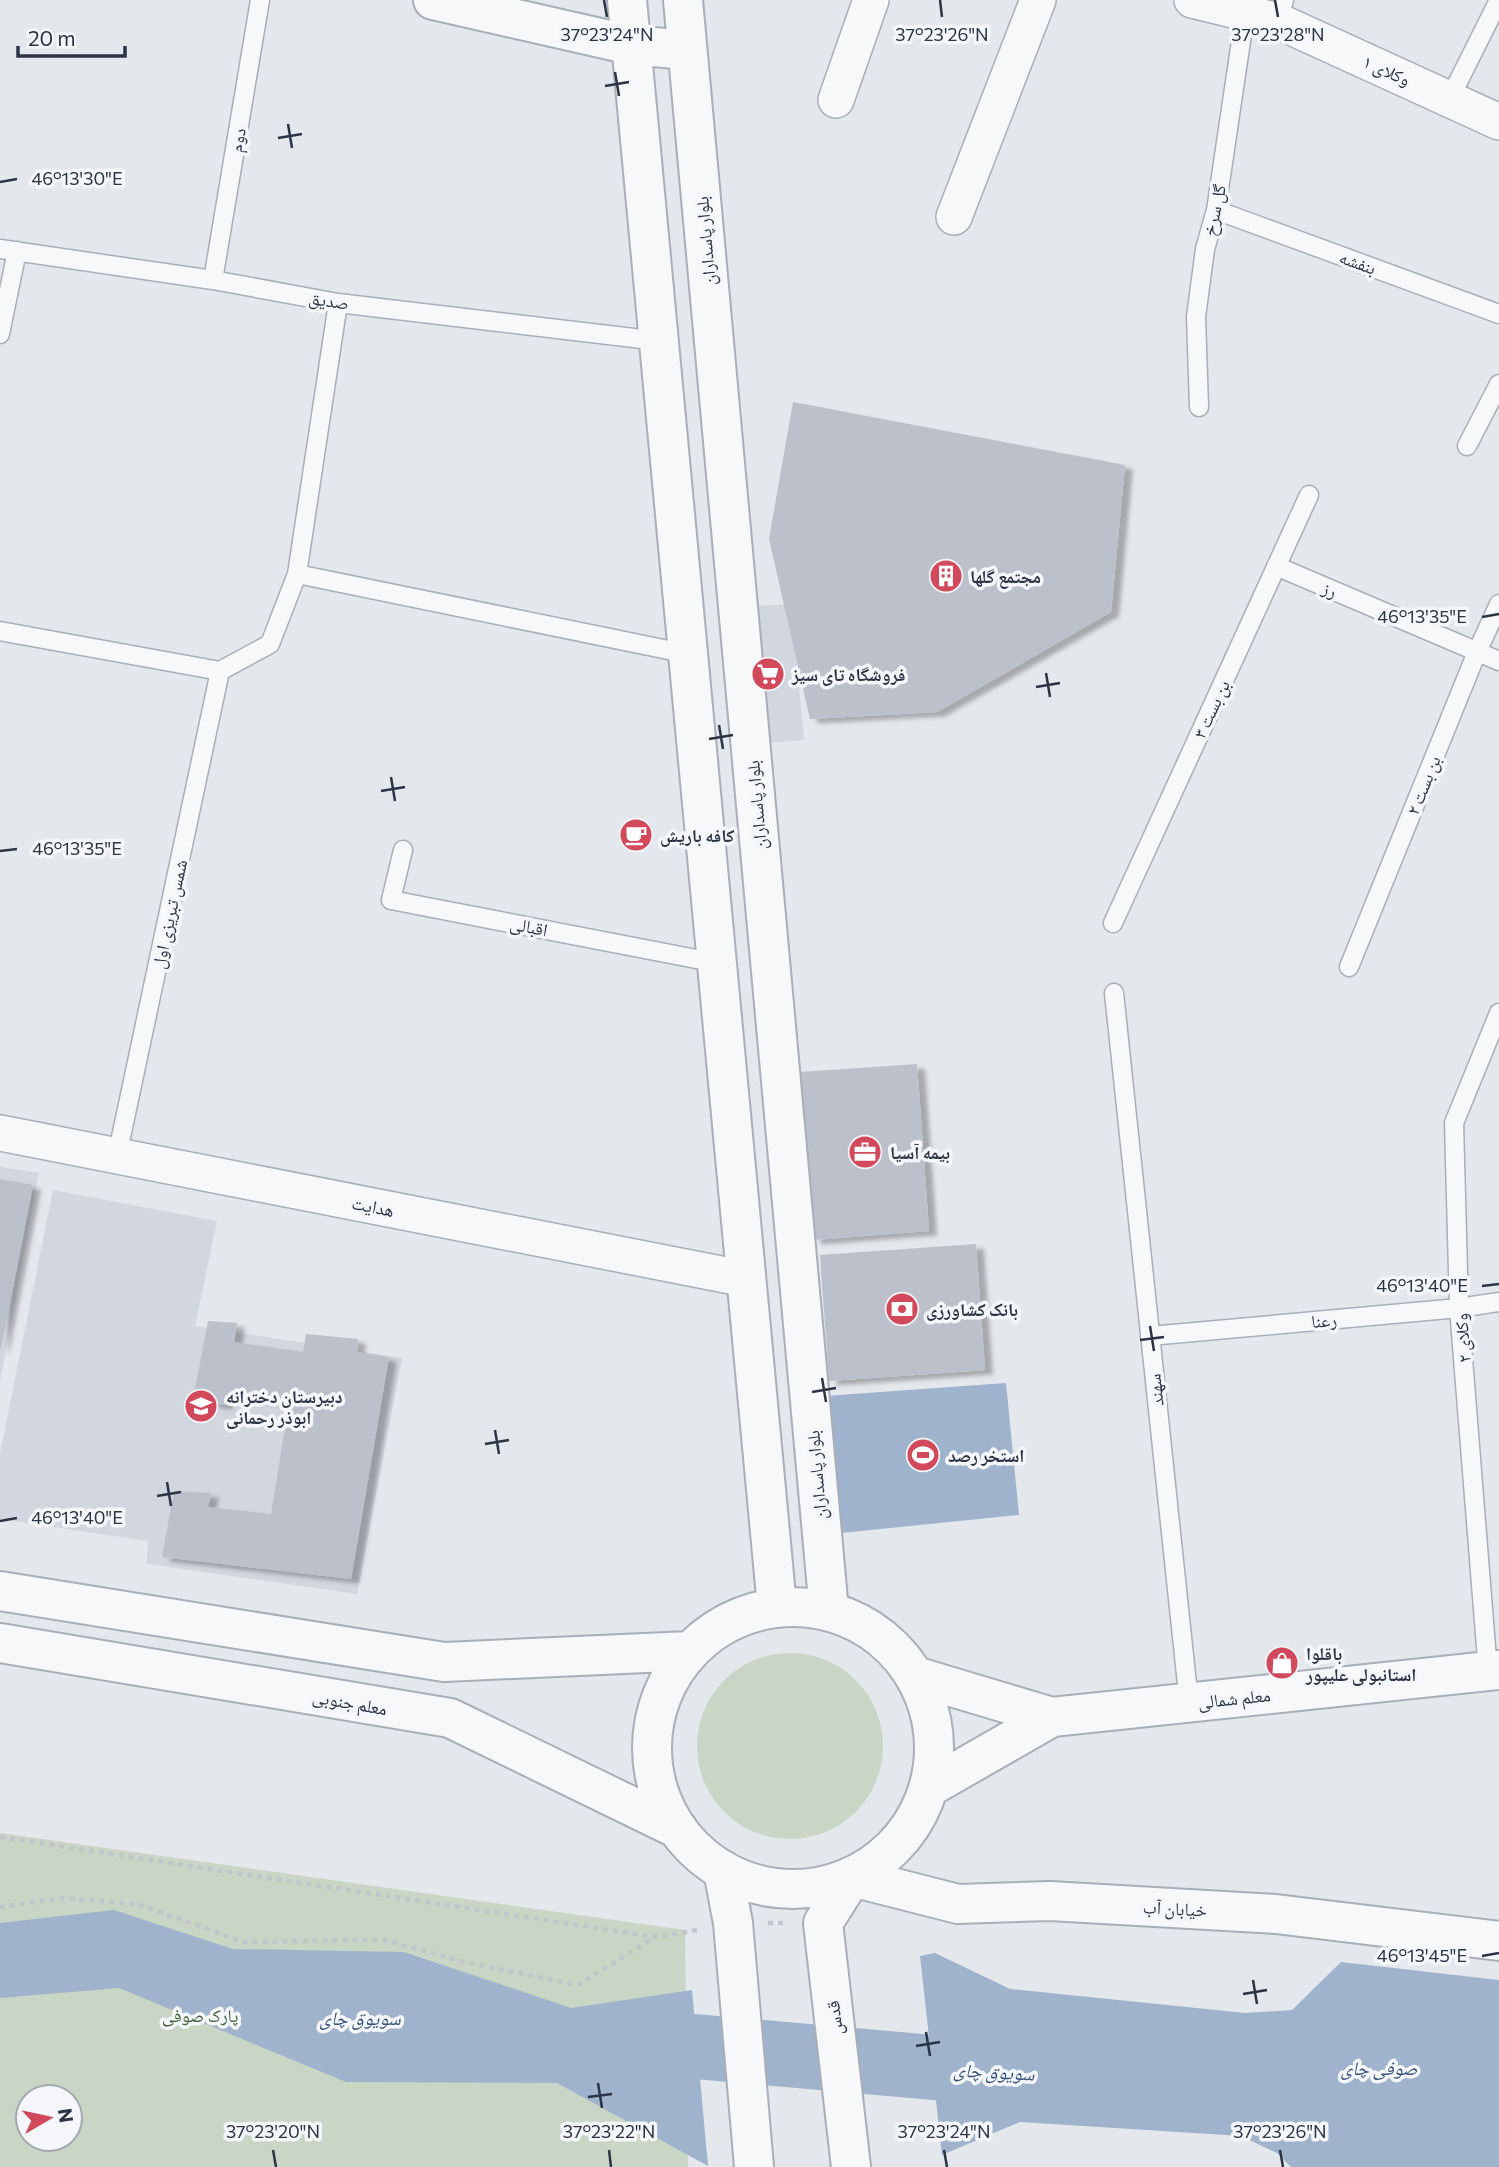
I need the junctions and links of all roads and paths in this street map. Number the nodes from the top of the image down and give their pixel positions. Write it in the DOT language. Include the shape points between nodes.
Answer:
graph roads {
  1 [pos="260,0"];
  2 [pos="433,0"];
  3 [pos="627,0"];
  4 [pos="683,0"];
  5 [pos="871,0"];
  6 [pos="1038,0"];
  7 [pos="1192,0"];
  8 [pos="1499,0"];
  9 [pos="1269,12"];
  10 [pos="631,45"];
  11 [pos="687,50"];
  12 [pos="1450,98"];
  13 [pos="836,100"];
  14 [pos="1499,121"];
  15 [pos="1216,210"];
  16 [pos="954,217"];
  17 [pos="8,250"];
  18 [pos="213,280"];
  19 [pos="338,303"];
  20 [pos="1499,314"];
  21 [pos="0,334"];
  22 [pos="659,341"];
  23 [pos="1499,384"];
  24 [pos="1199,407"];
  25 [pos="1467,446"];
  26 [pos="1309,495"];
  27 [pos="1276,566"];
  28 [pos="297,574"];
  29 [pos="1499,604"];
  30 [pos="0,631"];
  31 [pos="1477,652"];
  32 [pos="688,654"];
  33 [pos="1499,662"];
  34 [pos="220,671"];
  35 [pos="402,850"];
  36 [pos="1113,923"];
  37 [pos="716,962"];
  38 [pos="1349,967"];
  39 [pos="1114,993"];
  40 [pos="1499,1013"];
  41 [pos="0,1133"];
  42 [pos="117,1156"];
  43 [pos="746,1279"];
  44 [pos="1499,1302"];
  45 [pos="1460,1308"];
  46 [pos="1150,1336"];
  47 [pos="0,1591"];
  48 [pos="777,1607"];
  49 [pos="829,1611"];
  50 [pos="0,1643"];
  51 [pos="690,1651"];
  52 [pos="1494,1671"];
  53 [pos="915,1676"];
  54 [pos="1188,1703"];
  55 [pos="1052,1717"];
  56 [pos="928,1788"];
  57 [pos="678,1829"];
  58 [pos="0,1836"];
  59 [pos="723,1870"];
  60 [pos="852,1877"];
  61 [pos="0,1907"];
  62 [pos="733,1923"];
  63 [pos="823,1923"];
  64 [pos="656,1937"];
  65 [pos="1499,1941"];
  66 [pos="754,2167"];
  67 [pos="851,2167"];
  1 -- 18 [label="lane, دوم"];
  2 -- 10 [label="street"];
  3 -- 10 [label="street"];
  4 -- 11 [label="street, بلوار پاسداران"];
  5 -- 13 [label="street"];
  6 -- 16 [label="street"];
  7 -- 9 [label="street, وکلای ۱"];
  8 -- 12 [label="lane"];
  9 -- 12 [label="street, وکلای ۱"];
  9 -- 15 [label="lane, گل سرخ"];
  10 -- 11 [label="street"];
  10 -- 22 [label="street"];
  11 -- 49 [label="street, بلوار پاسداران"];
  12 -- 14 [label="street, وکلای ۱"];
  15 -- 20 [label="lane, بنفشه"];
  15 -- 24 [label="lane, گل سرخ" via="1205,249 1196,317"];
  17 -- 18 [label="lane, صدیق"];
  17 -- 21 [label="lane"];
  18 -- 19 [label="lane, صدیق"];
  19 -- 22 [label="lane, صدیق"];
  19 -- 28 [label="lane"];
  22 -- 32 [label="street"];
  23 -- 25 [label="lane"];
  26 -- 27 [label="lane, بن بست ۳"];
  27 -- 31 [label="lane, رز"];
  27 -- 36 [label="lane, بن بست ۳"];
  28 -- 32 [label="lane"];
  28 -- 34 [label="lane" via="270,644"];
  29 -- 31 [label="lane, بن بست ۲"];
  30 -- 34 [label="lane"];
  31 -- 33 [label="lane, رز"];
  31 -- 38 [label="lane, بن بست ۲"];
  32 -- 37 [label="street"];
  34 -- 42 [label="lane, شمس تبریزی اول"];
  35 -- 37 [label="lane, اقبالی" via="391,900"];
  37 -- 43 [label="street"];
  39 -- 46 [label="lane, سهند"];
  40 -- 45 [label="lane, وکلای ۲" via="1454,1123"];
  41 -- 42 [label="street, هدایت"];
  42 -- 43 [label="street, هدایت"];
  43 -- 48 [label="street"];
  44 -- 45 [label="lane, رعنا"];
  45 -- 46 [label="lane, رعنا"];
  45 -- 52 [label="lane, وکلای ۲"];
  46 -- 54 [label="lane, سهند"];
  47 -- 51 [label="street" via="444,1662"];
  48 -- 49 [label="street"];
  48 -- 51 [label="street" via="745,1615 715,1630"];
  49 -- 53 [label="street" via="882,1639"];
  50 -- 57 [label="street, معلم جنوبی" via="450,1718"];
  51 -- 57 [label="street" via="658,1708 652,1741 654,1772"];
  52 -- 54 [label="street, معلم شمالی"];
  53 -- 55 [label="street"];
  53 -- 56 [label="street" via="929,1711 934,1750"];
  54 -- 55 [label="street, معلم شمالی"];
  55 -- 56 [label="street"];
  56 -- 60 [label="street" via="914,1821 891,1850"];
  57 -- 59 [label="street" via="698,1852"];
  58 -- 64 [label="path"];
  59 -- 60 [label="street" via="766,1887 810,1888"];
  59 -- 62 [label="street"];
  60 -- 63 [label="street"];
  60 -- 65 [label="street, خیابان آب" via="958,1904 1050,1900 1276,1914"];
  61 -- 64 [label="path" via="63,1898 138,1904 243,1941 383,1940 578,1985"];
  62 -- 63 [label="path"];
  62 -- 64 [label="path"];
  62 -- 66 [label="street"];
  63 -- 67 [label="street, قدس"];
}
